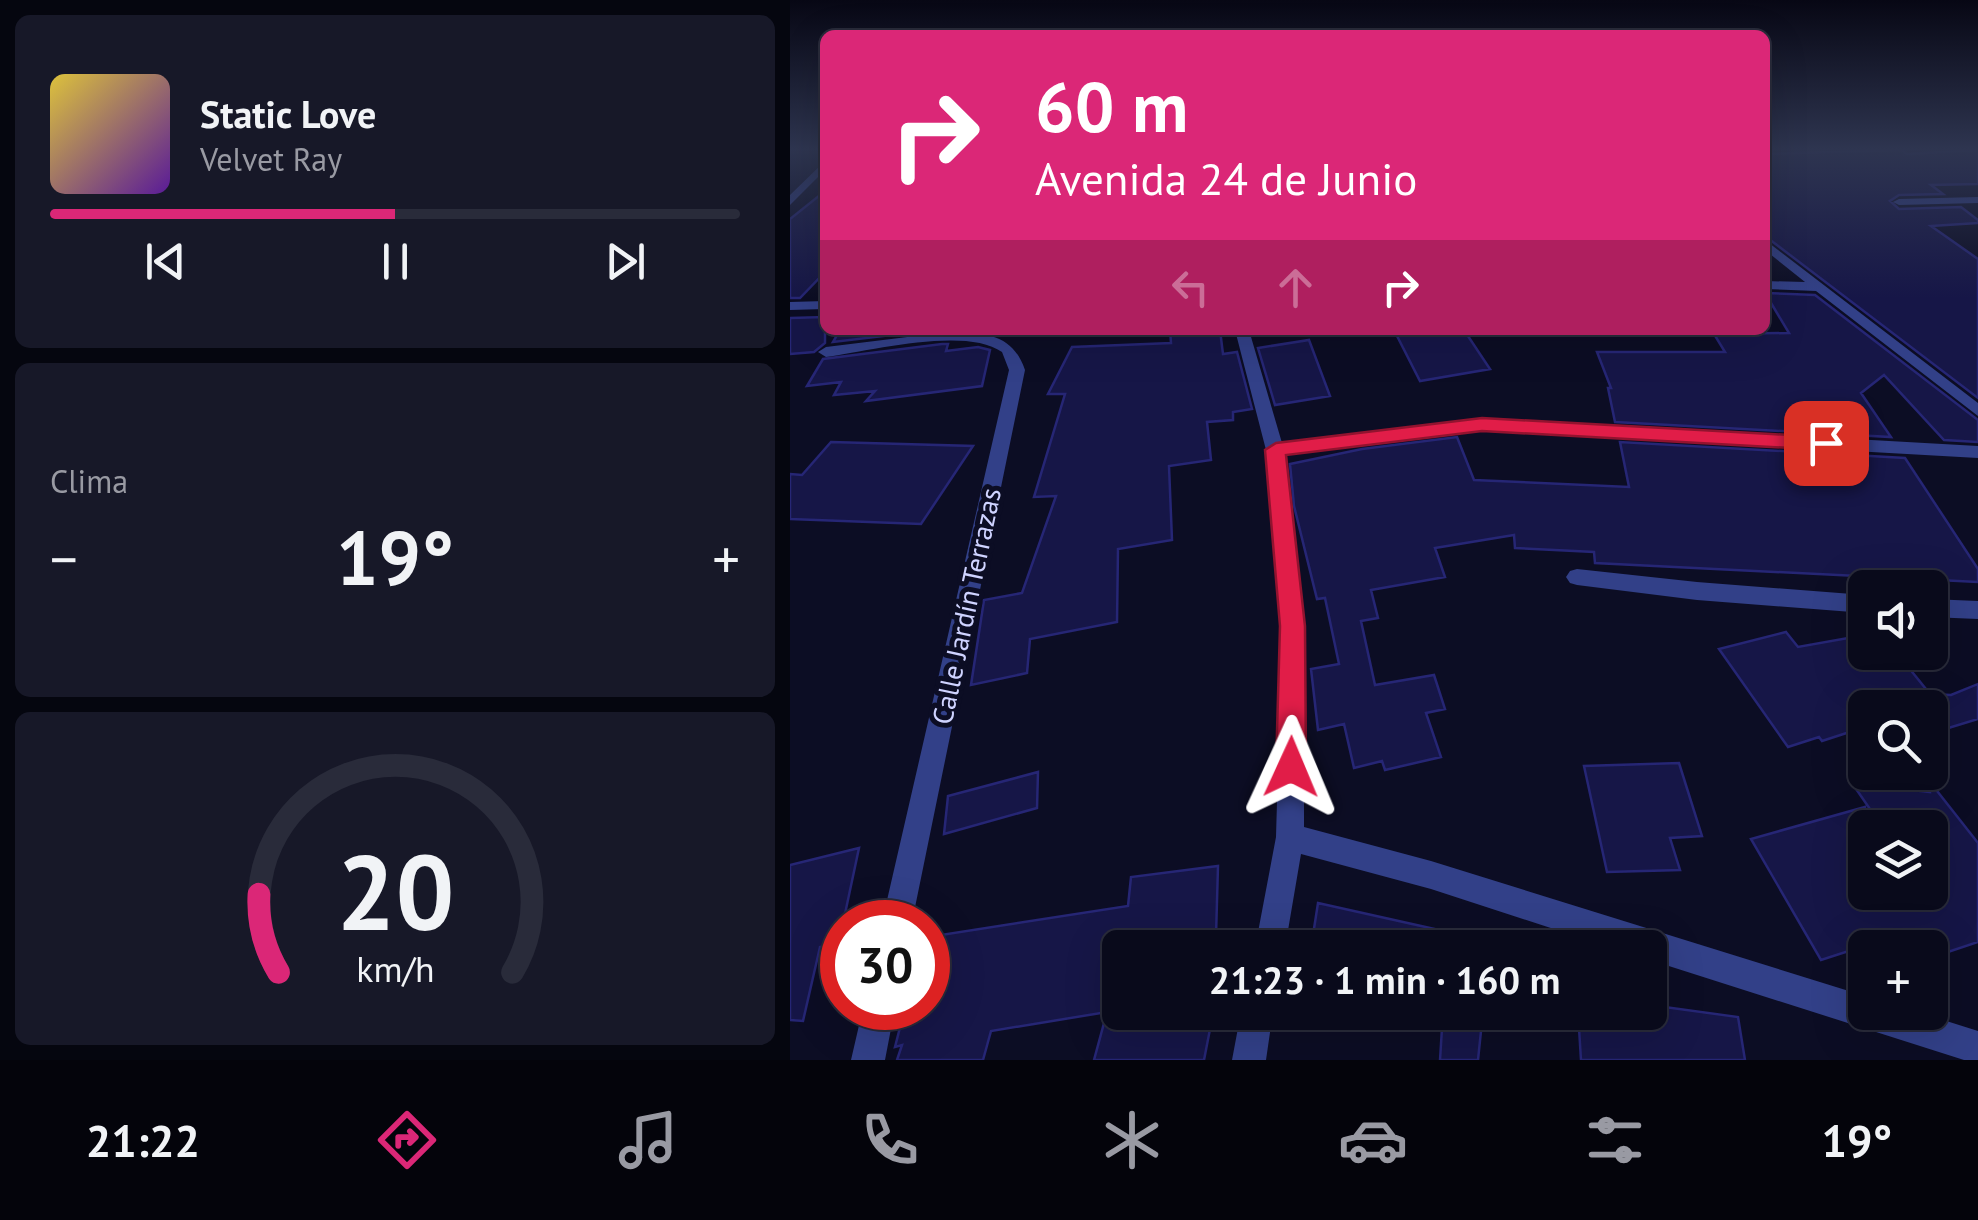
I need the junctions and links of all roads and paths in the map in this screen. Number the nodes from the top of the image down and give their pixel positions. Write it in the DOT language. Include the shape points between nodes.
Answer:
graph roads {
  1 [pos="1978,200"];
  2 [pos="1899,202"];
  3 [pos="1770,248"];
  4 [pos="1770,285"];
  5 [pos="1817,287"];
  6 [pos="820,305"];
  7 [pos="790,306"];
  8 [pos="946,335"];
  9 [pos="958,335"];
  10 [pos="1243,335"];
  11 [pos="826,352"];
  12 [pos="1978,412"];
  13 [pos="1276,450"];
  14 [pos="1978,452"];
  15 [pos="1577,576"];
  16 [pos="1848,603"];
  17 [pos="1948,609"];
  18 [pos="1978,610"];
  19 [pos="1290,837"];
  20 [pos="903,900"];
  21 [pos="1273,930"];
  22 [pos="874,1030"];
  23 [pos="1254,1030"];
  24 [pos="1978,1048"];
  25 [pos="868,1060"];
  26 [pos="1248,1060"];
  1 -- 2 [label="street"];
  3 -- 5 [label="street"];
  4 -- 5 [label="street"];
  5 -- 12 [label="street"];
  6 -- 7 [label="street"];
  8 -- 11 [label="street, Calle Jardín Terrazas"];
  9 -- 20 [label="street, Calle Jardín Terrazas" via="1002,344 1017,370"];
  10 -- 13 [label="street"];
  13 -- 14 [label="street" via="1482,424"];
  13 -- 19 [label="street" via="1292,626"];
  15 -- 16 [label="street"];
  17 -- 18 [label="street"];
  19 -- 21 [label="street"];
  19 -- 24 [label="street" via="1431,875"];
  22 -- 25 [label="street"];
  23 -- 26 [label="street"];
}
